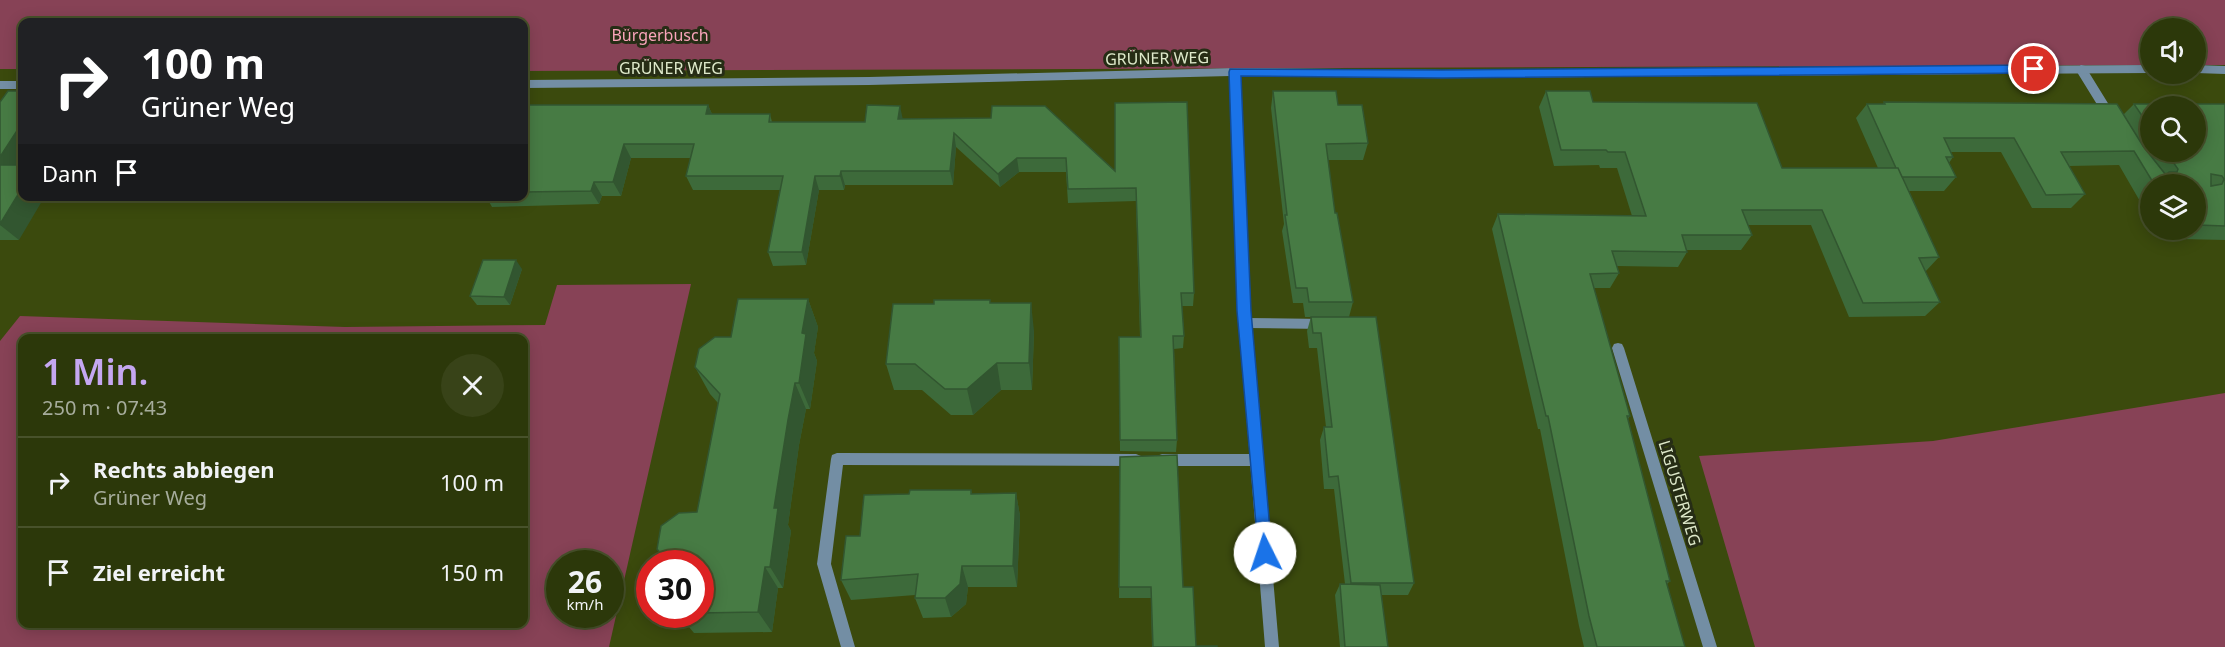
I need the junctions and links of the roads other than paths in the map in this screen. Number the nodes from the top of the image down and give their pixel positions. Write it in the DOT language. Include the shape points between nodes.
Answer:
graph roads {
  1 [pos="2081,69"];
  2 [pos="2140,69"];
  3 [pos="2206,69"];
  4 [pos="2225,70"];
  5 [pos="1235,72"];
  6 [pos="528,84"];
  7 [pos="0,85"];
  8 [pos="18,85"];
  9 [pos="2116,127"];
  10 [pos="1246,323"];
  11 [pos="1336,324"];
  12 [pos="1618,348"];
  13 [pos="1258,460"];
  14 [pos="848,647"];
  15 [pos="1272,647"];
  16 [pos="1710,647"];
  1 -- 2 [label="street, GRÜNER WEG"];
  1 -- 5 [label="street, GRÜNER WEG"];
  1 -- 9 [label="street"];
  3 -- 4 [label="street"];
  5 -- 6 [label="street, GRÜNER WEG"];
  5 -- 10 [label="street"];
  7 -- 8 [label="street"];
  10 -- 11 [label="street"];
  10 -- 13 [label="street"];
  12 -- 16 [label="street, LIGUSTERWEG"];
  13 -- 14 [label="street" via="837,459 824,564"];
  13 -- 15 [label="street"];
}
